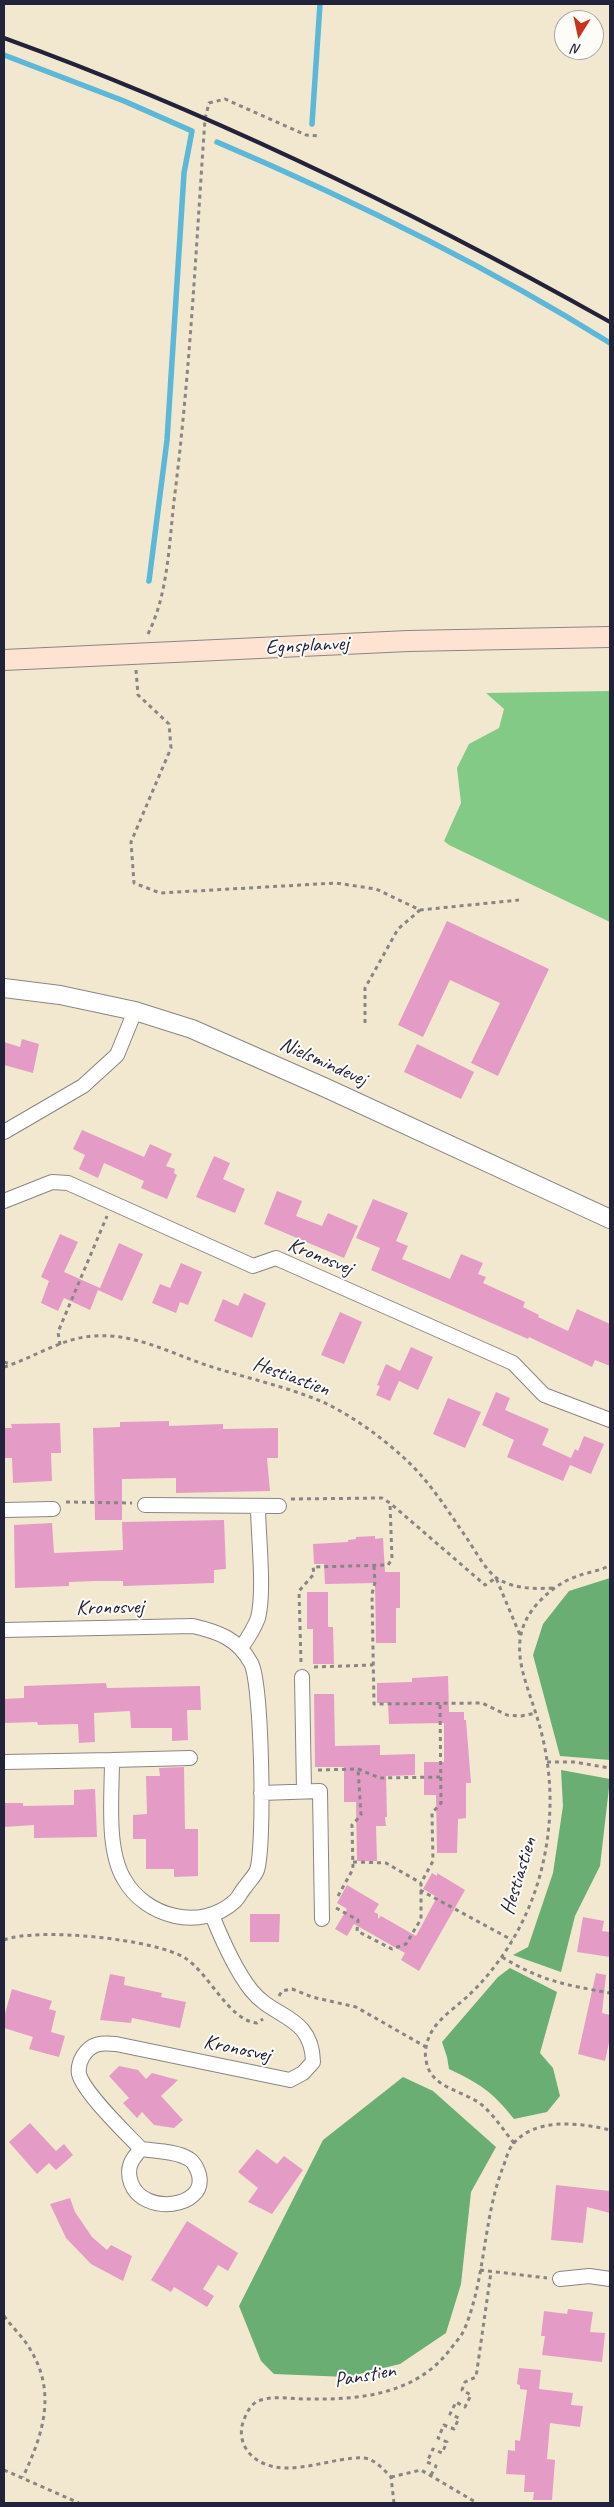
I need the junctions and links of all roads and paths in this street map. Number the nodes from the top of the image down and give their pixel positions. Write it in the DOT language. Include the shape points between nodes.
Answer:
graph roads {
  1 [pos="319,136"];
  2 [pos="610,636"];
  3 [pos="139,654"];
  4 [pos="4,660"];
  5 [pos="520,900"];
  6 [pos="420,910"];
  7 [pos="4,988"];
  8 [pos="135,1011"];
  9 [pos="365,1023"];
  10 [pos="4,1132"];
  11 [pos="4,1201"];
  12 [pos="114,1203"];
  13 [pos="610,1219"];
  14 [pos="60,1345"];
  15 [pos="4,1362"];
  16 [pos="11,1365"];
  17 [pos="4,1367"];
  18 [pos="610,1420"];
  19 [pos="390,1503"];
  20 [pos="145,1505"];
  21 [pos="258,1506"];
  22 [pos="279,1506"];
  23 [pos="53,1509"];
  24 [pos="4,1510"];
  25 [pos="610,1565"];
  26 [pos="374,1566"];
  27 [pos="496,1578"];
  28 [pos="554,1588"];
  29 [pos="4,1630"];
  30 [pos="521,1636"];
  31 [pos="241,1648"];
  32 [pos="373,1665"];
  33 [pos="301,1672"];
  34 [pos="440,1703"];
  35 [pos="536,1713"];
  36 [pos="190,1758"];
  37 [pos="112,1760"];
  38 [pos="4,1762"];
  39 [pos="547,1762"];
  40 [pos="610,1768"];
  41 [pos="358,1769"];
  42 [pos="304,1770"];
  43 [pos="440,1777"];
  44 [pos="304,1791"];
  45 [pos="261,1793"];
  46 [pos="353,1862"];
  47 [pos="421,1883"];
  48 [pos="420,1890"];
  49 [pos="325,1910"];
  50 [pos="212,1914"];
  51 [pos="4,1940"];
  52 [pos="512,1940"];
  53 [pos="502,1957"];
  54 [pos="610,1994"];
  55 [pos="272,2006"];
  56 [pos="426,2047"];
  57 [pos="610,2130"];
  58 [pos="514,2143"];
  59 [pos="140,2149"];
  60 [pos="480,2270"];
  61 [pos="490,2272"];
  62 [pos="533,2277"];
  63 [pos="560,2279"];
  64 [pos="610,2279"];
  65 [pos="4,2316"];
  66 [pos="4,2470"];
  67 [pos="431,2475"];
  68 [pos="23,2477"];
  69 [pos="391,2477"];
  70 [pos="79,2503"];
  71 [pos="394,2503"];
  72 [pos="476,2503"];
  1 -- 3 [label="path" via="306,135 225,99 209,103 205,119 188,368 164,587 154,622"];
  2 -- 3 [label="main road, Egnsplanvej"];
  3 -- 4 [label="main road, Egnsplanvej"];
  3 -- 6 [label="path" via="135,675 138,695 169,724 171,748 131,842 134,883 160,893 336,883 376,889"];
  5 -- 6 [label="path"];
  6 -- 9 [label="path" via="398,929 365,988"];
  7 -- 8 [label="street, Nielsmindevej" via="60,995"];
  8 -- 10 [label="street" via="117,1055 83,1086"];
  8 -- 13 [label="street, Nielsmindevej" via="192,1029"];
  11 -- 12 [label="street, Kronosvej" via="52,1182 68,1183"];
  12 -- 14 [label="path" via="58,1332"];
  12 -- 18 [label="street, Kronosvej" via="254,1266 276,1258 513,1363 544,1395"];
  14 -- 16 [label="path, Hestiastien"];
  14 -- 27 [label="path, Hestiastien" via="92,1336 120,1336 144,1341 326,1404 367,1429 403,1457 435,1492"];
  15 -- 16 [label="path"];
  16 -- 17 [label="path, Hestiastien"];
  19 -- 22 [label="path" via="382,1498 291,1499"];
  19 -- 26 [label="path" via="392,1559 388,1565"];
  19 -- 27 [label="path" via="485,1585"];
  20 -- 21 [label="street"];
  20 -- 23 [label="path" via="66,1502"];
  21 -- 22 [label="street"];
  21 -- 31 [label="street" via="258,1617 251,1635"];
  23 -- 24 [label="street"];
  25 -- 28 [label="path, Hestiastien" via="575,1576"];
  26 -- 32 [label="path"];
  26 -- 33 [label="path" via="313,1567 314,1574 299,1591"];
  27 -- 28 [label="path" via="516,1586"];
  27 -- 30 [label="path, Hestiastien"];
  28 -- 30 [label="path, Hestiastien" via="537,1604"];
  29 -- 31 [label="street, Kronosvej" via="193,1626 219,1632"];
  30 -- 35 [label="path, Hestiastien" via="520,1668"];
  31 -- 45 [label="street, Kronosvej" via="252,1664 259,1694"];
  32 -- 33 [label="path"];
  32 -- 34 [label="path" via="374,1704"];
  33 -- 42 [label="street"];
  34 -- 35 [label="path" via="482,1703 507,1715"];
  34 -- 43 [label="path"];
  35 -- 39 [label="path, Hestiastien"];
  36 -- 37 [label="street"];
  37 -- 38 [label="street"];
  37 -- 50 [label="street, Kronosvej" via="114,1856 124,1879 137,1896 161,1913 193,1918"];
  39 -- 40 [label="path" via="574,1762"];
  39 -- 52 [label="path, Hestiastien" via="550,1815 541,1870 526,1913"];
  41 -- 42 [label="path"];
  41 -- 43 [label="path" via="380,1778"];
  41 -- 46 [label="path" via="361,1815 352,1825"];
  42 -- 44 [label="street"];
  43 -- 47 [label="path" via="441,1803 432,1813 433,1861"];
  44 -- 45 [label="street"];
  44 -- 49 [label="street" via="320,1791"];
  45 -- 50 [label="street, Kronosvej" via="262,1841 257,1871 234,1901"];
  46 -- 47 [label="path" via="386,1863"];
  46 -- 49 [label="path" via="353,1869"];
  47 -- 48 [label="path"];
  48 -- 49 [label="path" via="421,1919 406,1944 392,1949 357,1931 358,1920"];
  48 -- 52 [label="path"];
  50 -- 55 [label="street, Kronosvej" via="222,1942 252,1991"];
  51 -- 55 [label="path" via="23,1935 56,1934 103,1938 166,1950 193,1964 240,2018 257,2023"];
  52 -- 53 [label="path, Hestiastien"];
  53 -- 54 [label="path" via="549,1981"];
  53 -- 56 [label="path, Hestiastien" via="472,1993 433,2029"];
  55 -- 56 [label="path" via="282,1991 292,1989 312,1998 356,2006"];
  55 -- 59 [label="street, Kronosvej" via="305,2030 313,2046 313,2062 290,2080 116,2044 97,2043 86,2050 80,2061 79,2073 85,2086"];
  56 -- 58 [label="path" via="429,2071 443,2086 484,2106"];
  57 -- 58 [label="path" via="565,2124 543,2126"];
  58 -- 60 [label="path, Panstien" via="492,2198"];
  59 -- 59 [label="street" via="130,2161 129,2176 141,2197 166,2205 182,2202 195,2193 201,2182 190,2159"];
  60 -- 61 [label="path"];
  60 -- 69 [label="path, Panstien" via="475,2302 464,2331 440,2364 418,2380 357,2397 272,2397 256,2402 241,2425 247,2452 260,2463 299,2469 352,2458 370,2459"];
  61 -- 62 [label="path"];
  61 -- 67 [label="path" via="476,2378 465,2382 462,2390 471,2395 465,2407 456,2402 450,2414 459,2418 454,2429 444,2425 438,2438 447,2442 442,2453 433,2449 427,2462 436,2466"];
  63 -- 64 [label="street" via="590,2276"];
  65 -- 68 [label="path" via="30,2349 46,2398 43,2427"];
  66 -- 68 [label="path"];
  67 -- 69 [label="path" via="420,2470"];
  67 -- 72 [label="path"];
  68 -- 70 [label="path"];
  69 -- 71 [label="path"];
}
